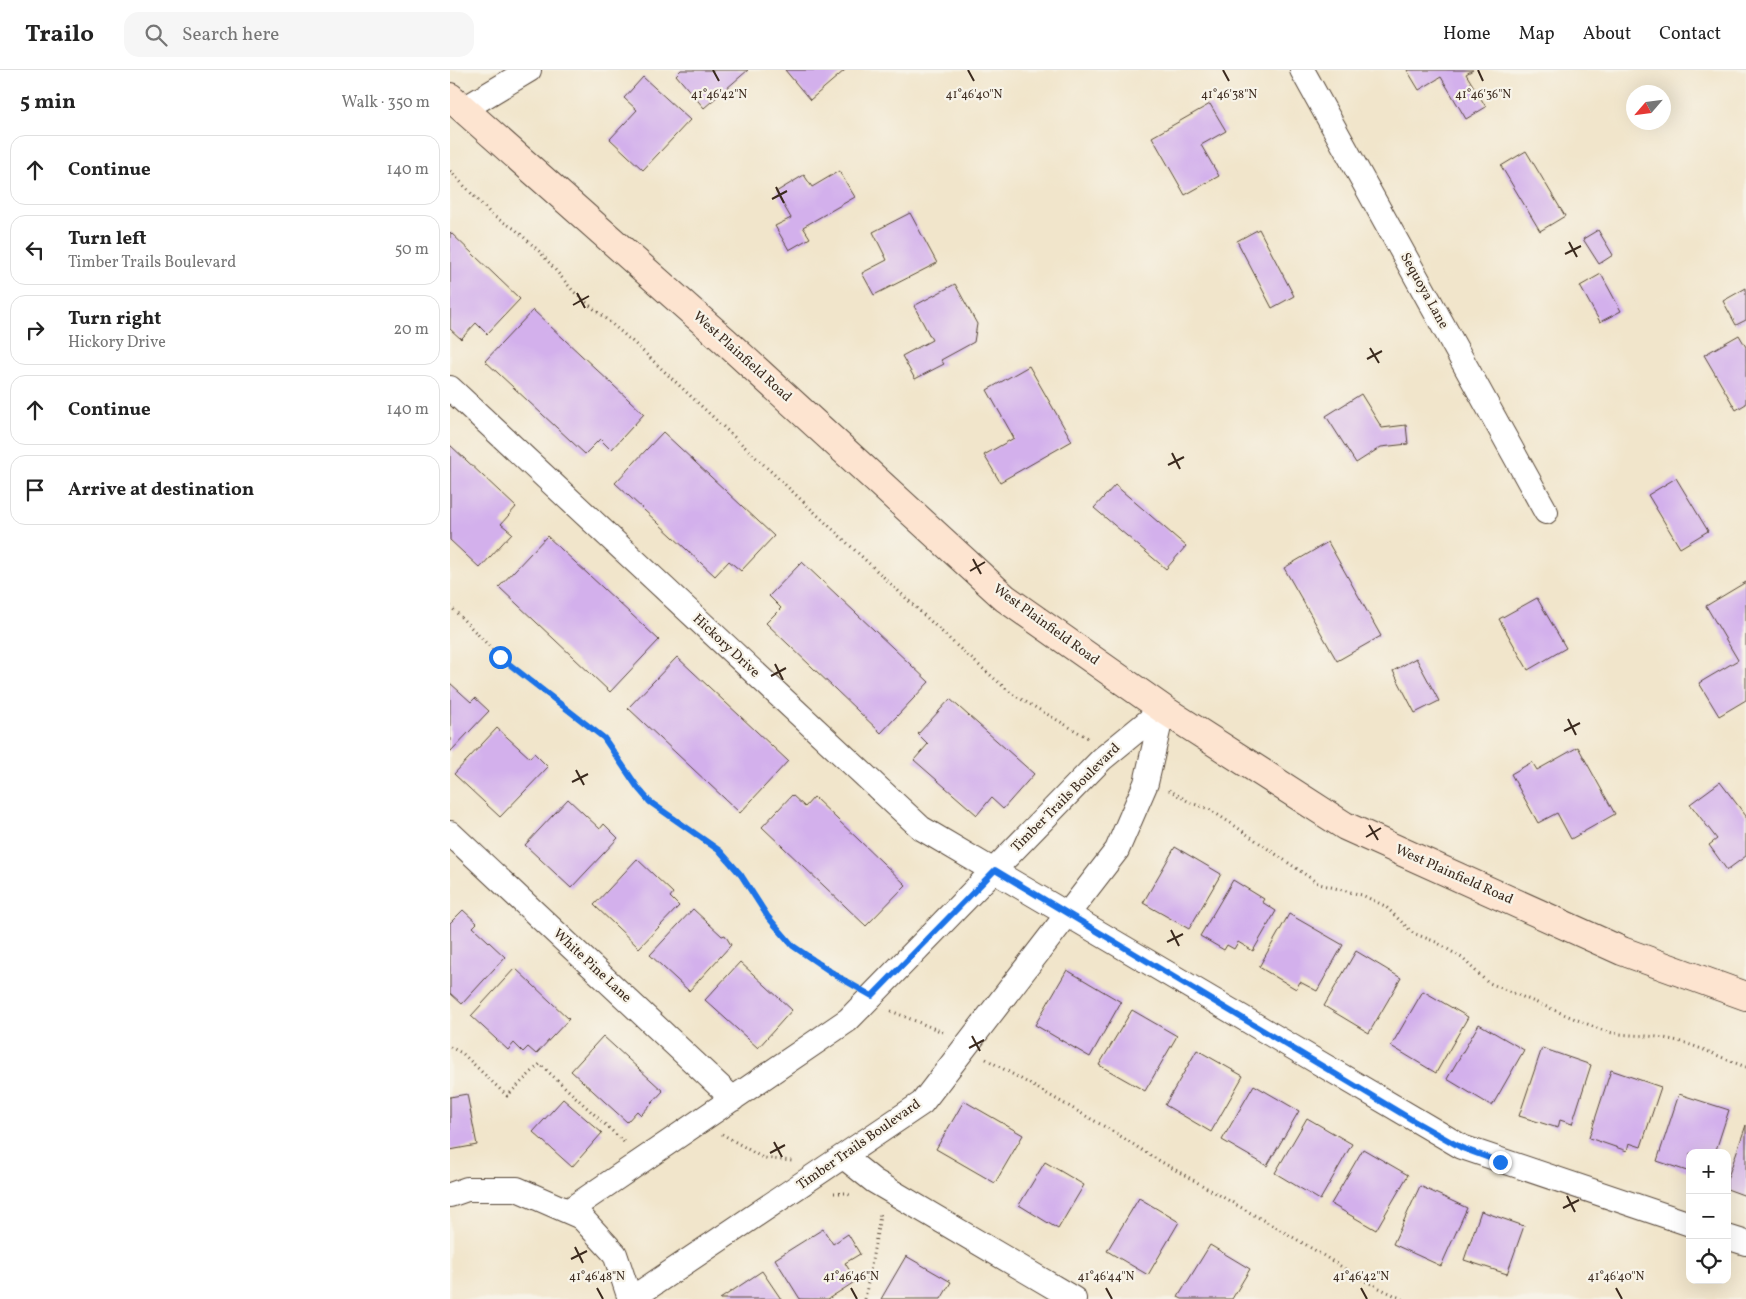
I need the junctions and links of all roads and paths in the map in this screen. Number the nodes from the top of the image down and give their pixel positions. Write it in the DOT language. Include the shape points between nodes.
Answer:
graph roads {
  1 [pos="529,70"];
  2 [pos="1302,70"];
  3 [pos="457,103"];
  4 [pos="450,171"];
  5 [pos="450,388"];
  6 [pos="1546,512"];
  7 [pos="450,606"];
  8 [pos="1163,709"];
  9 [pos="1110,752"];
  10 [pos="1148,775"];
  11 [pos="450,833"];
  12 [pos="995,870"];
  13 [pos="1068,913"];
  14 [pos="872,996"];
  15 [pos="1746,996"];
  16 [pos="966,1046"];
  17 [pos="450,1047"];
  18 [pos="1746,1067"];
  19 [pos="733,1099"];
  20 [pos="720,1132"];
  21 [pos="632,1149"];
  22 [pos="844,1157"];
  23 [pos="800,1162"];
  24 [pos="829,1194"];
  25 [pos="450,1195"];
  26 [pos="854,1197"];
  27 [pos="877,1209"];
  28 [pos="568,1211"];
  29 [pos="1686,1223"];
  30 [pos="1731,1238"];
  31 [pos="1746,1243"];
  32 [pos="630,1299"];
  33 [pos="865,1299"];
  34 [pos="1074,1299"];
  35 [pos="1402,1299"];
  1 -- 3 [label="street"];
  2 -- 6 [label="street, Sequoya Lane"];
  3 -- 8 [label="main road, West Plainfield Road" via="725,341 1005,598"];
  4 -- 9 [label="path" via="493,216 515,229 540,252 574,292 633,342 957,646 1012,694"];
  5 -- 12 [label="street, Hickory Drive" via="921,828"];
  7 -- 14 [label="path" via="500,657 604,738 650,802 720,851 793,946"];
  8 -- 9 [label="street, Timber Trails Boulevard"];
  8 -- 10 [label="street, Timber Trails Boulevard"];
  8 -- 15 [label="main road, West Plainfield Road" via="1345,826 1622,951"];
  9 -- 12 [label="street, Timber Trails Boulevard"];
  10 -- 13 [label="street, Timber Trails Boulevard" via="1117,850"];
  10 -- 18 [label="path" via="1191,803 1209,809 1319,884 1362,895 1385,906 1413,933 1462,958 1487,982 1604,1031 1624,1036 1672,1039"];
  11 -- 19 [label="street, White Pine Lane"];
  12 -- 13 [label="street, Hickory Drive"];
  12 -- 14 [label="street, Timber Trails Boulevard"];
  13 -- 16 [label="street, Timber Trails Boulevard"];
  13 -- 29 [label="street, Hickory Drive" via="1462,1148"];
  14 -- 16 [label="path" via="889,1010 952,1036"];
  14 -- 19 [label="street, Timber Trails Boulevard" via="848,1020"];
  16 -- 22 [label="street, Timber Trails Boulevard" via="922,1103"];
  16 -- 35 [label="path" via="1363,1280"];
  17 -- 21 [label="path" via="462,1053 508,1096 540,1064"];
  19 -- 28 [label="street, Timber Trails Boulevard"];
  20 -- 23 [label="path" via="763,1158"];
  22 -- 32 [label="street, Timber Trails Boulevard"];
  22 -- 34 [label="street" via="874,1181"];
  24 -- 26 [label="path" via="845,1193"];
  25 -- 28 [label="street" via="467,1189 517,1189"];
  27 -- 33 [label="path" via="880,1216"];
  28 -- 32 [label="street" via="581,1217 614,1254"];
  30 -- 31 [label="street"];
}
